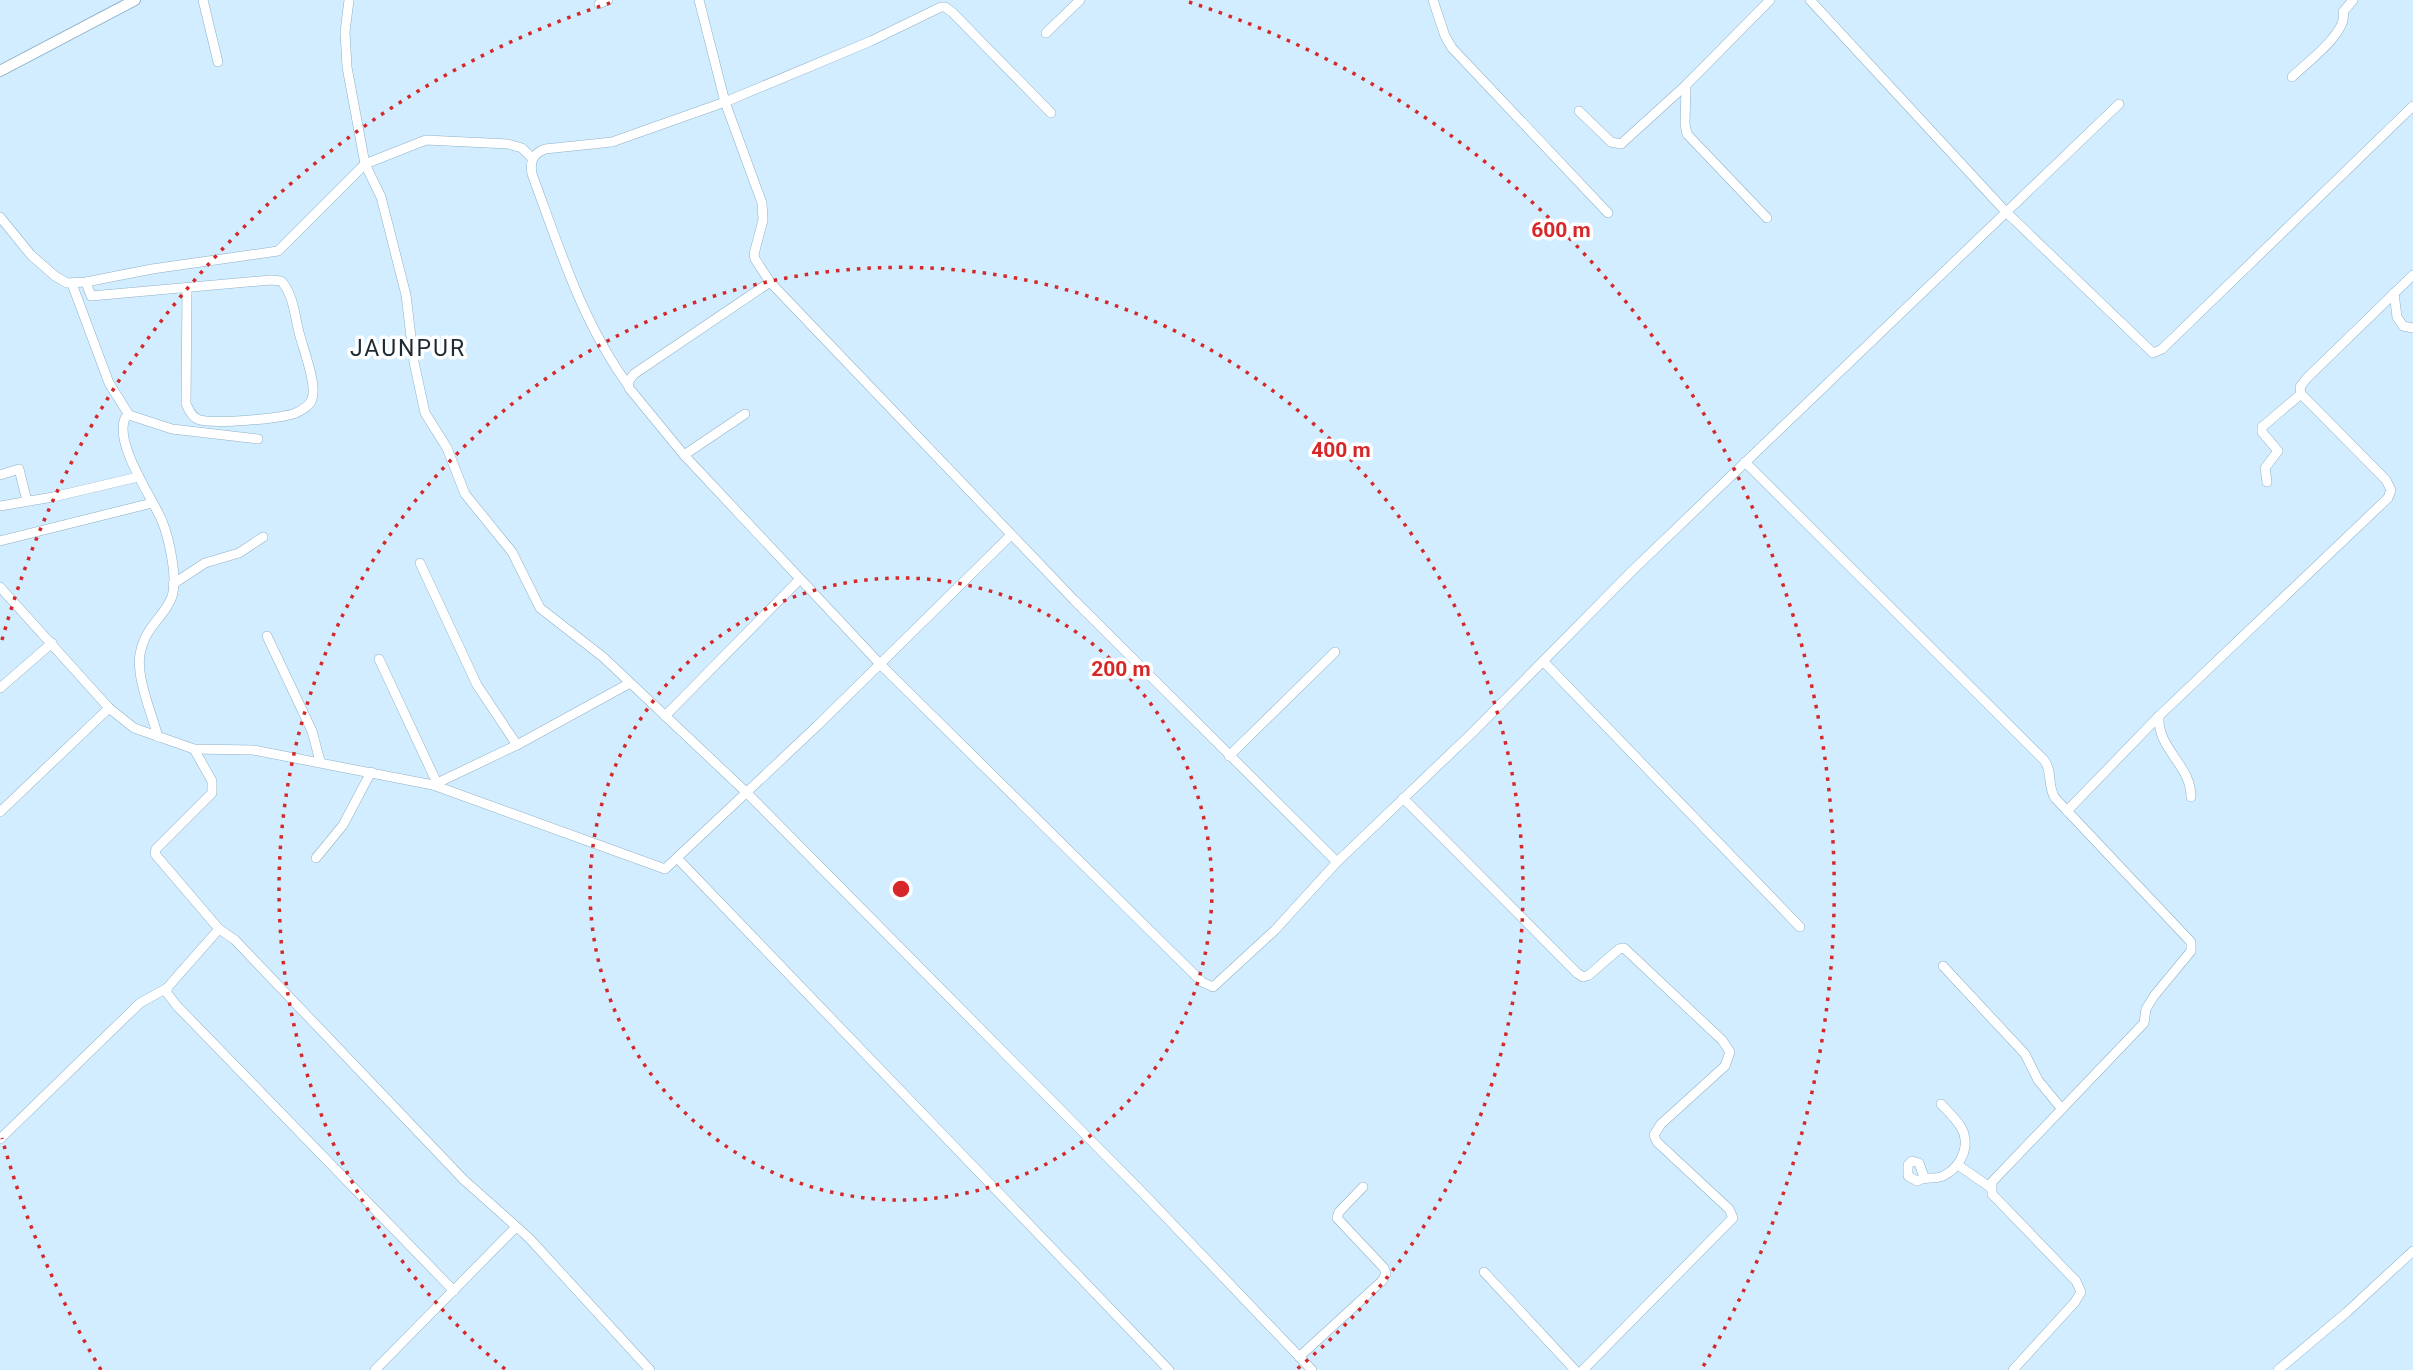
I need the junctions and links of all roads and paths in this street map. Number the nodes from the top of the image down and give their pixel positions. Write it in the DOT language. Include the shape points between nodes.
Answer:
graph roads {
  1 [pos="135,0"];
  2 [pos="203,0"];
  3 [pos="349,0"];
  4 [pos="699,0"];
  5 [pos="1080,0"];
  6 [pos="1433,0"];
  7 [pos="1770,0"];
  8 [pos="1810,0"];
  9 [pos="2353,0"];
  10 [pos="1046,33"];
  11 [pos="218,62"];
  12 [pos="0,71"];
  13 [pos="2292,77"];
  14 [pos="1686,85"];
  15 [pos="725,102"];
  16 [pos="2119,104"];
  17 [pos="2413,106"];
  18 [pos="1578,111"];
  19 [pos="1051,113"];
  20 [pos="532,158"];
  21 [pos="365,164"];
  22 [pos="2006,212"];
  23 [pos="1608,213"];
  24 [pos="0,217"];
  25 [pos="1767,218"];
  26 [pos="4,230"];
  27 [pos="2413,275"];
  28 [pos="86,282"];
  29 [pos="769,282"];
  30 [pos="72,284"];
  31 [pos="187,288"];
  32 [pos="2394,293"];
  33 [pos="2413,328"];
  34 [pos="628,385"];
  35 [pos="2301,394"];
  36 [pos="745,414"];
  37 [pos="129,415"];
  38 [pos="258,439"];
  39 [pos="684,455"];
  40 [pos="1745,462"];
  41 [pos="0,475"];
  42 [pos="138,477"];
  43 [pos="2267,482"];
  44 [pos="27,501"];
  45 [pos="152,503"];
  46 [pos="0,506"];
  47 [pos="1011,535"];
  48 [pos="263,537"];
  49 [pos="0,541"];
  50 [pos="420,563"];
  51 [pos="800,579"];
  52 [pos="173,584"];
  53 [pos="0,587"];
  54 [pos="267,636"];
  55 [pos="52,643"];
  56 [pos="1335,652"];
  57 [pos="379,659"];
  58 [pos="1543,661"];
  59 [pos="880,664"];
  60 [pos="630,683"];
  61 [pos="0,688"];
  62 [pos="109,708"];
  63 [pos="665,716"];
  64 [pos="2159,716"];
  65 [pos="158,737"];
  66 [pos="517,745"];
  67 [pos="194,749"];
  68 [pos="1228,756"];
  69 [pos="320,761"];
  70 [pos="371,772"];
  71 [pos="435,784"];
  72 [pos="747,793"];
  73 [pos="2191,797"];
  74 [pos="1403,798"];
  75 [pos="2067,811"];
  76 [pos="0,812"];
  77 [pos="316,858"];
  78 [pos="678,859"];
  79 [pos="1337,862"];
  80 [pos="1800,927"];
  81 [pos="219,929"];
  82 [pos="1942,966"];
  83 [pos="167,988"];
  84 [pos="1941,1104"];
  85 [pos="2061,1108"];
  86 [pos="0,1139"];
  87 [pos="1958,1165"];
  88 [pos="1924,1177"];
  89 [pos="1363,1187"];
  90 [pos="1991,1188"];
  91 [pos="516,1227"];
  92 [pos="2413,1251"];
  93 [pos="1484,1272"];
  94 [pos="454,1291"];
  95 [pos="1299,1357"];
  96 [pos="376,1370"];
  97 [pos="650,1370"];
  98 [pos="1169,1370"];
  99 [pos="1312,1370"];
  100 [pos="1575,1370"];
  101 [pos="1583,1370"];
  102 [pos="2013,1370"];
  103 [pos="2278,1370"];
  1 -- 12 [label="street"];
  2 -- 11 [label="street"];
  3 -- 21 [label="street" via="347,67"];
  4 -- 15 [label="street"];
  5 -- 10 [label="street"];
  6 -- 23 [label="street" via="1452,48"];
  7 -- 14 [label="street"];
  8 -- 22 [label="street"];
  9 -- 13 [label="street" via="2343,12 2338,33"];
  14 -- 18 [label="street" via="1619,145"];
  14 -- 25 [label="street" via="1687,134"];
  15 -- 19 [label="street" via="945,7"];
  15 -- 20 [label="street" via="612,142 545,149"];
  15 -- 29 [label="street" via="762,203 763,220 754,254"];
  16 -- 22 [label="street"];
  17 -- 22 [label="street" via="2155,353"];
  20 -- 21 [label="street" via="522,148 508,144 435,139"];
  20 -- 34 [label="street" via="532,174 575,290 597,339"];
  21 -- 28 [label="street" via="278,251"];
  21 -- 60 [label="street" via="381,197 406,295 415,372 430,425 447,448 466,494 512,552 542,612"];
  22 -- 40 [label="street"];
  24 -- 26 [label="street"];
  26 -- 30 [label="street" via="45,268"];
  27 -- 32 [label="street"];
  28 -- 30 [label="street"];
  28 -- 31 [label="street" via="91,296"];
  29 -- 34 [label="street" via="635,374"];
  29 -- 47 [label="street"];
  30 -- 37 [label="street" via="109,383"];
  31 -- 31 [label="street" via="281,281 289,294 311,378 313,398 309,404 293,414 244,420 199,420 193,415 187,404"];
  32 -- 33 [label="street" via="2400,323"];
  32 -- 35 [label="street" via="2307,378"];
  34 -- 39 [label="street"];
  35 -- 43 [label="street" via="2262,427 2278,451 2265,468"];
  35 -- 64 [label="street" via="2386,480 2390,493"];
  36 -- 39 [label="street"];
  37 -- 38 [label="street" via="172,429"];
  37 -- 42 [label="street" via="122,423"];
  39 -- 51 [label="street"];
  40 -- 58 [label="street"];
  40 -- 75 [label="street" via="2043,760 2049,769 2052,795"];
  41 -- 44 [label="street" via="19,469"];
  42 -- 44 [label="street"];
  42 -- 45 [label="street"];
  44 -- 46 [label="street"];
  45 -- 49 [label="street"];
  45 -- 52 [label="street" via="167,538"];
  47 -- 59 [label="street"];
  47 -- 68 [label="street"];
  48 -- 52 [label="street" via="239,554 205,563"];
  50 -- 66 [label="street" via="477,685"];
  51 -- 59 [label="street"];
  51 -- 63 [label="street"];
  52 -- 65 [label="street" via="170,602 146,635 140,656 141,679"];
  53 -- 55 [label="street"];
  54 -- 69 [label="street" via="312,731"];
  55 -- 61 [label="street"];
  55 -- 62 [label="street"];
  56 -- 68 [label="street"];
  57 -- 71 [label="street"];
  58 -- 74 [label="street"];
  58 -- 80 [label="street"];
  59 -- 72 [label="street"];
  59 -- 79 [label="street" via="1207,986 1217,984 1275,930"];
  60 -- 63 [label="street"];
  60 -- 66 [label="street"];
  62 -- 65 [label="street" via="134,728"];
  62 -- 76 [label="street"];
  63 -- 72 [label="street"];
  64 -- 73 [label="street" via="2160,733 2188,778"];
  64 -- 75 [label="street"];
  65 -- 67 [label="street"];
  66 -- 71 [label="street"];
  67 -- 69 [label="street" via="253,750"];
  67 -- 81 [label="street" via="212,782 212,793 155,854"];
  68 -- 79 [label="street"];
  69 -- 70 [label="street"];
  70 -- 71 [label="street"];
  70 -- 77 [label="street" via="346,819"];
  71 -- 78 [label="street" via="664,869"];
  72 -- 78 [label="street"];
  72 -- 95 [label="street" via="1140,1189"];
  74 -- 79 [label="street"];
  74 -- 101 [label="street" via="1577,973 1586,976 1624,948 1730,1052 1725,1066 1654,1135 1733,1218"];
  75 -- 85 [label="street" via="2188,936 2191,951 2148,1005 2144,1023"];
  78 -- 98 [label="street"];
  81 -- 83 [label="street"];
  81 -- 91 [label="street" via="235,940 464,1180"];
  82 -- 85 [label="street" via="2025,1054 2038,1080"];
  83 -- 86 [label="street" via="140,1003"];
  83 -- 94 [label="street" via="177,1006"];
  84 -- 87 [label="street" via="1964,1135 1965,1150"];
  85 -- 90 [label="street" via="1994,1178"];
  87 -- 88 [label="street" via="1940,1177"];
  87 -- 90 [label="street"];
  89 -- 95 [label="street" via="1337,1218 1386,1274"];
  90 -- 102 [label="street" via="2081,1289 2076,1302"];
  91 -- 94 [label="street"];
  91 -- 97 [label="street"];
  92 -- 103 [label="street"];
  93 -- 100 [label="street"];
  94 -- 96 [label="street"];
  95 -- 99 [label="street"];
}
